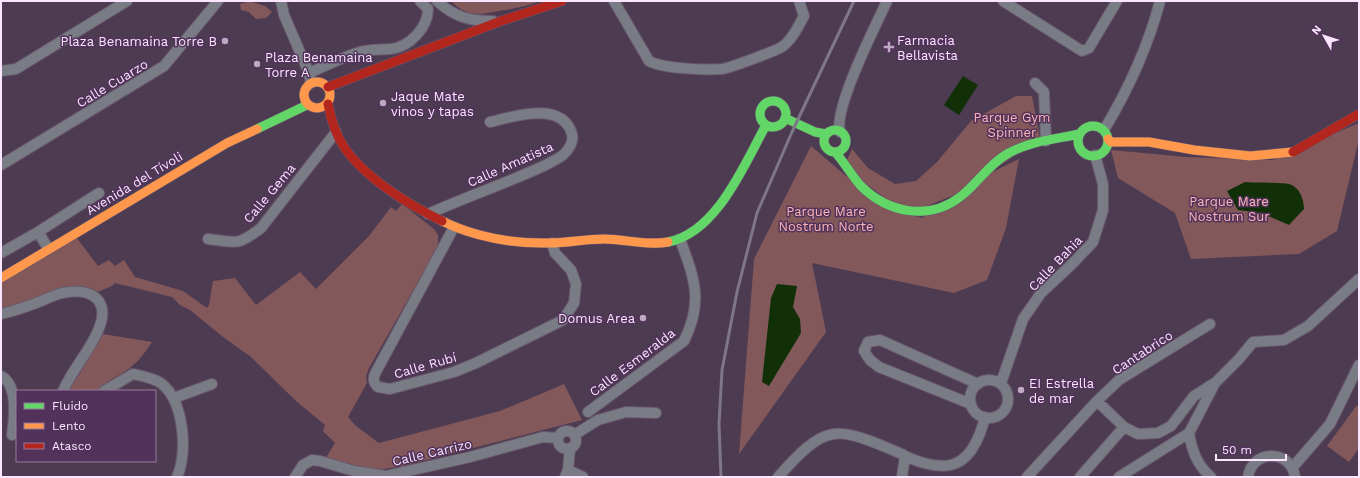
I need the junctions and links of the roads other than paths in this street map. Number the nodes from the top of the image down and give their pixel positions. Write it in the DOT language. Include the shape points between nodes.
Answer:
graph roads {
  1 [pos="127,1"];
  2 [pos="218,1"];
  3 [pos="281,1"];
  4 [pos="420,1"];
  5 [pos="437,1"];
  6 [pos="562,1"];
  7 [pos="614,1"];
  8 [pos="799,1"];
  9 [pos="887,1"];
  10 [pos="1003,1"];
  11 [pos="1117,1"];
  12 [pos="1160,1"];
  13 [pos="501,21"];
  14 [pos="1,71"];
  15 [pos="309,73"];
  16 [pos="350,80"];
  17 [pos="311,83"];
  18 [pos="1034,83"];
  19 [pos="328,87"];
  20 [pos="304,93"];
  21 [pos="329,102"];
  22 [pos="311,107"];
  23 [pos="1359,114"];
  24 [pos="282,116"];
  25 [pos="785,118"];
  26 [pos="840,118"];
  27 [pos="490,122"];
  28 [pos="766,125"];
  29 [pos="334,129"];
  30 [pos="840,132"];
  31 [pos="1080,134"];
  32 [pos="1106,134"];
  33 [pos="826,135"];
  34 [pos="1046,141"];
  35 [pos="839,150"];
  36 [pos="1095,155"];
  37 [pos="1,165"];
  38 [pos="99,193"];
  39 [pos="428,214"];
  40 [pos="454,227"];
  41 [pos="38,232"];
  42 [pos="208,239"];
  43 [pos="680,239"];
  44 [pos="552,243"];
  45 [pos="48,248"];
  46 [pos="1,253"];
  47 [pos="1,278"];
  48 [pos="1359,279"];
  49 [pos="1,314"];
  50 [pos="1210,324"];
  51 [pos="1359,365"];
  52 [pos="1,376"];
  53 [pos="1215,382"];
  54 [pos="1000,383"];
  55 [pos="212,384"];
  56 [pos="978,384"];
  57 [pos="64,390"];
  58 [pos="106,390"];
  59 [pos="174,398"];
  60 [pos="1097,401"];
  61 [pos="971,404"];
  62 [pos="588,412"];
  63 [pos="656,413"];
  64 [pos="985,417"];
  65 [pos="1124,426"];
  66 [pos="1189,433"];
  67 [pos="12,435"];
  68 [pos="574,435"];
  69 [pos="558,438"];
  70 [pos="570,448"];
  71 [pos="905,456"];
  72 [pos="1294,472"];
  73 [pos="567,473"];
  74 [pos="177,477"];
  75 [pos="296,477"];
  76 [pos="583,477"];
  77 [pos="778,477"];
  78 [pos="902,477"];
  79 [pos="1027,477"];
  80 [pos="1080,477"];
  81 [pos="1119,477"];
  82 [pos="1211,477"];
  83 [pos="1248,477"];
  1 -- 14 [label="street" via="16,69"];
  2 -- 37 [label="street, Calle Cuarzo" via="164,66"];
  3 -- 15 [label="street" via="284,15"];
  4 -- 15 [label="street" via="428,10 428,16 420,31 406,43 392,49 362,51"];
  5 -- 13 [label="street" via="453,14 463,18"];
  6 -- 13 [label="street"];
  7 -- 8 [label="street" via="649,61 672,67 723,69 781,47 794,34 804,16"];
  9 -- 26 [label="street" via="849,86"];
  10 -- 11 [label="street" via="1082,51 1089,48"];
  12 -- 32 [label="street" via="1146,45"];
  13 -- 16 [label="street"];
  15 -- 17 [label="street"];
  16 -- 19 [label="street"];
  16 -- 21 [label="street"];
  17 -- 19 [label="street" via="322,83"];
  17 -- 20 [label="street"];
  18 -- 34 [label="street" via="1044,92"];
  19 -- 21 [label="street" via="331,96"];
  20 -- 22 [label="street"];
  20 -- 24 [label="street, Avenida del Tívoli"];
  21 -- 22 [label="street" via="322,108"];
  21 -- 29 [label="street"];
  22 -- 24 [label="street, Avenida del Tívoli"];
  22 -- 29 [label="street"];
  23 -- 32 [label="street" via="1295,152 1250,156 1149,142 1111,142"];
  24 -- 45 [label="street, Avenida del Tívoli" via="227,143"];
  25 -- 28 [label="street" via="777,126"];
  25 -- 28 [label="street" via="785,110 779,103 767,103 760,114"];
  25 -- 33 [label="street"];
  26 -- 30 [label="street"];
  26 -- 33 [label="street"];
  27 -- 39 [label="street, Calle Amatista" via="524,114 546,114 565,122 572,135 572,141 563,154 537,169"];
  28 -- 43 [label="street" via="725,199"];
  29 -- 39 [label="street" via="345,150 375,180"];
  29 -- 42 [label="street, Calle Gema" via="262,228 235,244"];
  30 -- 33 [label="street"];
  30 -- 35 [label="street" via="846,141"];
  31 -- 32 [label="street" via="1086,127 1096,126"];
  31 -- 34 [label="street"];
  31 -- 36 [label="street" via="1080,147 1086,154"];
  32 -- 36 [label="street" via="1108,143 1103,151"];
  33 -- 35 [label="street" via="828,150"];
  34 -- 35 [label="street" via="1029,144 1006,154 968,191 947,206 922,213 898,210 881,201 857,182 842,160"];
  36 -- 54 [label="street, Calle Bahia" via="1103,184 1103,210 1093,242 1041,293 1023,319"];
  38 -- 41 [label="street"];
  39 -- 40 [label="street"];
  40 -- 44 [label="street" via="480,235 523,242"];
  40 -- 44 [label="street, Calle Rubí" via="377,370 374,382 378,387 390,389 461,369 563,320 574,303 576,284 571,270 555,253"];
  41 -- 45 [label="street"];
  41 -- 46 [label="street"];
  43 -- 44 [label="street" via="666,243 604,239"];
  43 -- 62 [label="street, Calle Esmeralda" via="694,281 696,307 691,328 684,341"];
  45 -- 47 [label="street, Avenida del Tívoli"];
  48 -- 53 [label="street" via="1308,326 1284,340 1253,342"];
  49 -- 57 [label="street" via="62,293 88,294 98,299 104,308 103,319 97,334"];
  50 -- 60 [label="street, Cantabrico" via="1119,380"];
  51 -- 72 [label="street" via="1330,424"];
  52 -- 67 [label="street" via="14,397"];
  53 -- 65 [label="street" via="1194,396 1171,426 1158,433 1138,434"];
  53 -- 66 [label="street"];
  54 -- 56 [label="street" via="986,380"];
  54 -- 64 [label="street" via="1008,395 1007,406 994,417"];
  55 -- 59 [label="street"];
  56 -- 61 [label="street" via="971,394"];
  56 -- 61 [label="street" via="880,340 868,342 864,351 879,367"];
  58 -- 59 [label="street" via="133,374 156,380"];
  59 -- 74 [label="street" via="184,442 182,466"];
  60 -- 65 [label="street"];
  60 -- 79 [label="street, Cantabrico"];
  61 -- 64 [label="street" via="979,415"];
  63 -- 68 [label="street" via="626,412 598,420"];
  64 -- 71 [label="street" via="976,446 965,459 944,467 920,463"];
  65 -- 80 [label="street"];
  66 -- 81 [label="street"];
  66 -- 82 [label="street" via="1194,454 1202,469"];
  68 -- 69 [label="street" via="566,431"];
  68 -- 70 [label="street" via="575,442"];
  69 -- 70 [label="street" via="561,447"];
  69 -- 75 [label="street, Calle Carrizo" via="543,437 386,476 312,460 303,465"];
  70 -- 73 [label="street"];
  71 -- 77 [label="street" via="862,438 834,434 816,441 796,457"];
  71 -- 78 [label="street"];
  72 -- 83 [label="street" via="1281,457 1265,456 1253,465"];
  73 -- 76 [label="street"];
}
